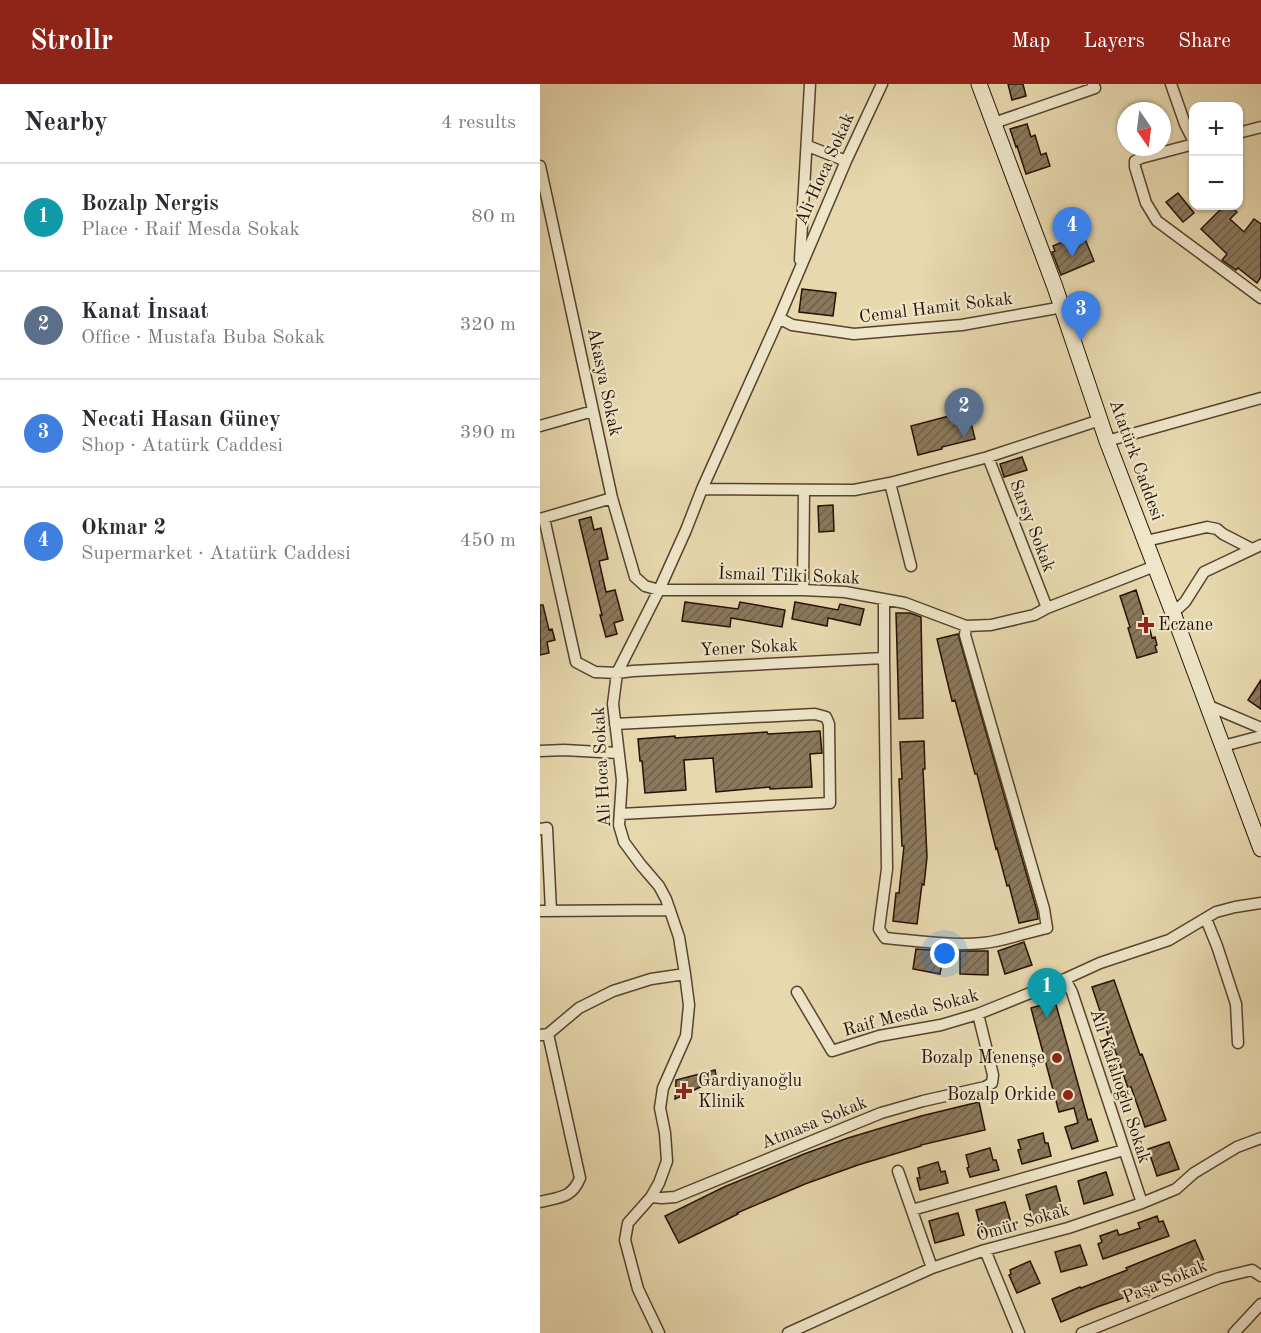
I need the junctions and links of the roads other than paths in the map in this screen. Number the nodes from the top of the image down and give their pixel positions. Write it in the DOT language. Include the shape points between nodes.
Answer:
graph roads {
  1 [pos="810,84"];
  2 [pos="882,84"];
  3 [pos="979,84"];
  4 [pos="1093,84"];
  5 [pos="1171,84"];
  6 [pos="994,123"];
  7 [pos="1261,127"];
  8 [pos="1189,132"];
  9 [pos="1243,132"];
  10 [pos="1189,144"];
  11 [pos="807,146"];
  12 [pos="846,161"];
  13 [pos="540,166"];
  14 [pos="544,204"];
  15 [pos="800,268"];
  16 [pos="1261,298"];
  17 [pos="1063,307"];
  18 [pos="779,318"];
  19 [pos="1261,398"];
  20 [pos="593,411"];
  21 [pos="1100,420"];
  22 [pos="540,426"];
  23 [pos="1107,441"];
  24 [pos="988,457"];
  25 [pos="890,483"];
  26 [pos="702,489"];
  27 [pos="804,491"];
  28 [pos="612,498"];
  29 [pos="542,519"];
  30 [pos="1146,541"];
  31 [pos="1256,547"];
  32 [pos="911,566"];
  33 [pos="1155,566"];
  34 [pos="659,590"];
  35 [pos="803,590"];
  36 [pos="884,599"];
  37 [pos="1047,608"];
  38 [pos="1173,613"];
  39 [pos="966,626"];
  40 [pos="884,658"];
  41 [pos="617,673"];
  42 [pos="1207,705"];
  43 [pos="615,724"];
  44 [pos="1261,728"];
  45 [pos="1261,736"];
  46 [pos="1222,746"];
  47 [pos="540,751"];
  48 [pos="618,753"];
  49 [pos="620,814"];
  50 [pos="540,828"];
  51 [pos="1261,849"];
  52 [pos="1261,903"];
  53 [pos="670,910"];
  54 [pos="545,911"];
  55 [pos="1206,919"];
  56 [pos="685,974"];
  57 [pos="1065,979"];
  58 [pos="797,992"];
  59 [pos="978,1014"];
  60 [pos="544,1034"];
  61 [pos="1238,1043"];
  62 [pos="1261,1138"];
  63 [pos="1124,1150"];
  64 [pos="898,1171"];
  65 [pos="651,1197"];
  66 [pos="540,1202"];
  67 [pos="1142,1203"];
  68 [pos="912,1210"];
  69 [pos="985,1250"];
  70 [pos="932,1268"];
  71 [pos="1261,1276"];
  72 [pos="1261,1304"];
  73 [pos="659,1333"];
  74 [pos="788,1333"];
  75 [pos="1019,1333"];
  76 [pos="1082,1333"];
  77 [pos="1234,1333"];
  1 -- 11 [label="street, Ali Hoca Sokak"];
  2 -- 12 [label="street, Ali Hoca Sokak"];
  3 -- 6 [label="street, Atatürk Caddesi"];
  4 -- 6 [label="street" via="1095,88"];
  5 -- 8 [label="street"];
  6 -- 17 [label="street, Atatürk Caddesi"];
  7 -- 9 [label="street"];
  10 -- 16 [label="street" via="1135,161 1146,203 1157,221"];
  11 -- 12 [label="street"];
  11 -- 15 [label="street, Ali Hoca Sokak"];
  12 -- 15 [label="street, Ali Hoca Sokak"];
  13 -- 14 [label="street, Akasya Sokak"];
  14 -- 20 [label="street, Akasya Sokak"];
  15 -- 18 [label="street, Ali Hoca Sokak"];
  17 -- 18 [label="street, Cemal Hamit Sokak" via="962,326 854,334 792,325"];
  17 -- 21 [label="street, Atatürk Caddesi"];
  18 -- 26 [label="street, Ali Hoca Sokak"];
  19 -- 23 [label="street"];
  20 -- 22 [label="street"];
  20 -- 28 [label="street, Akasya Sokak"];
  21 -- 23 [label="street, Atatürk Caddesi"];
  21 -- 24 [label="street"];
  23 -- 30 [label="street, Atatürk Caddesi"];
  24 -- 25 [label="street"];
  24 -- 37 [label="street, Sarsy Sokak"];
  25 -- 27 [label="street" via="854,490"];
  25 -- 32 [label="street"];
  26 -- 27 [label="street"];
  26 -- 34 [label="street, Ali Hoca Sokak"];
  27 -- 35 [label="street"];
  28 -- 29 [label="street"];
  28 -- 34 [label="street, Akasya Sokak" via="635,577 645,586"];
  29 -- 41 [label="street, Yener Sokak" via="576,662 595,672"];
  30 -- 31 [label="street" via="1207,527"];
  30 -- 33 [label="street, Atatürk Caddesi"];
  31 -- 38 [label="street" via="1204,572"];
  33 -- 37 [label="street, İsmail Tilki Sokak"];
  33 -- 38 [label="street, Atatürk Caddesi"];
  34 -- 35 [label="street, İsmail Tilki Sokak"];
  34 -- 41 [label="street, Ali Hoca Sokak"];
  35 -- 36 [label="street, İsmail Tilki Sokak"];
  36 -- 39 [label="street, İsmail Tilki Sokak"];
  36 -- 40 [label="street"];
  37 -- 39 [label="street, İsmail Tilki Sokak" via="991,625"];
  38 -- 42 [label="street, Atatürk Caddesi"];
  39 -- 40 [label="street" via="964,635 1047,928 996,941 950,944 885,938 879,929 887,869"];
  40 -- 41 [label="street, Yener Sokak"];
  41 -- 43 [label="street, Ali Hoca Sokak"];
  42 -- 44 [label="street"];
  42 -- 46 [label="street, Atatürk Caddesi"];
  43 -- 48 [label="street, Ali Hoca Sokak"];
  43 -- 49 [label="street" via="815,714 826,717 829,724 830,803"];
  45 -- 46 [label="street"];
  46 -- 51 [label="street, Atatürk Caddesi"];
  47 -- 48 [label="street"];
  48 -- 49 [label="street, Ali Hoca Sokak" via="622,780"];
  49 -- 53 [label="street, Ali Hoca Sokak" via="624,842 659,886"];
  50 -- 54 [label="street" via="547,828"];
  52 -- 55 [label="street, Raif Mesda Sokak" via="1216,912"];
  53 -- 54 [label="street"];
  53 -- 56 [label="street, Ali Hoca Sokak"];
  55 -- 57 [label="street, Raif Mesda Sokak" via="1169,940"];
  55 -- 61 [label="street" via="1236,1004"];
  56 -- 60 [label="street" via="613,991 579,1008"];
  56 -- 65 [label="street, Ali Hoca Sokak" via="687,1036 663,1088 660,1108 667,1161"];
  57 -- 59 [label="street, Raif Mesda Sokak"];
  57 -- 63 [label="street, Ali Kafalıoğlu Sokak"];
  58 -- 59 [label="street, Raif Mesda Sokak" via="832,1051"];
  59 -- 65 [label="street, Atmasa Sokak" via="993,1075 992,1083 985,1087 881,1113 675,1197"];
  60 -- 66 [label="street" via="580,1178 566,1196"];
  62 -- 67 [label="street, Ömür Sokak" via="1237,1147 1176,1189"];
  63 -- 67 [label="street, Ali Kafalıoğlu Sokak"];
  63 -- 68 [label="street"];
  64 -- 68 [label="street"];
  65 -- 73 [label="street, Ali Hoca Sokak" via="628,1223 625,1240 638,1289"];
  67 -- 69 [label="street, Ömür Sokak"];
  68 -- 70 [label="street"];
  69 -- 70 [label="street, Ömür Sokak"];
  69 -- 75 [label="street"];
  70 -- 74 [label="street, Ömür Sokak"];
  71 -- 76 [label="street, Paşa Sokak" via="1252,1270 1219,1278"];
  72 -- 77 [label="street"];
}
